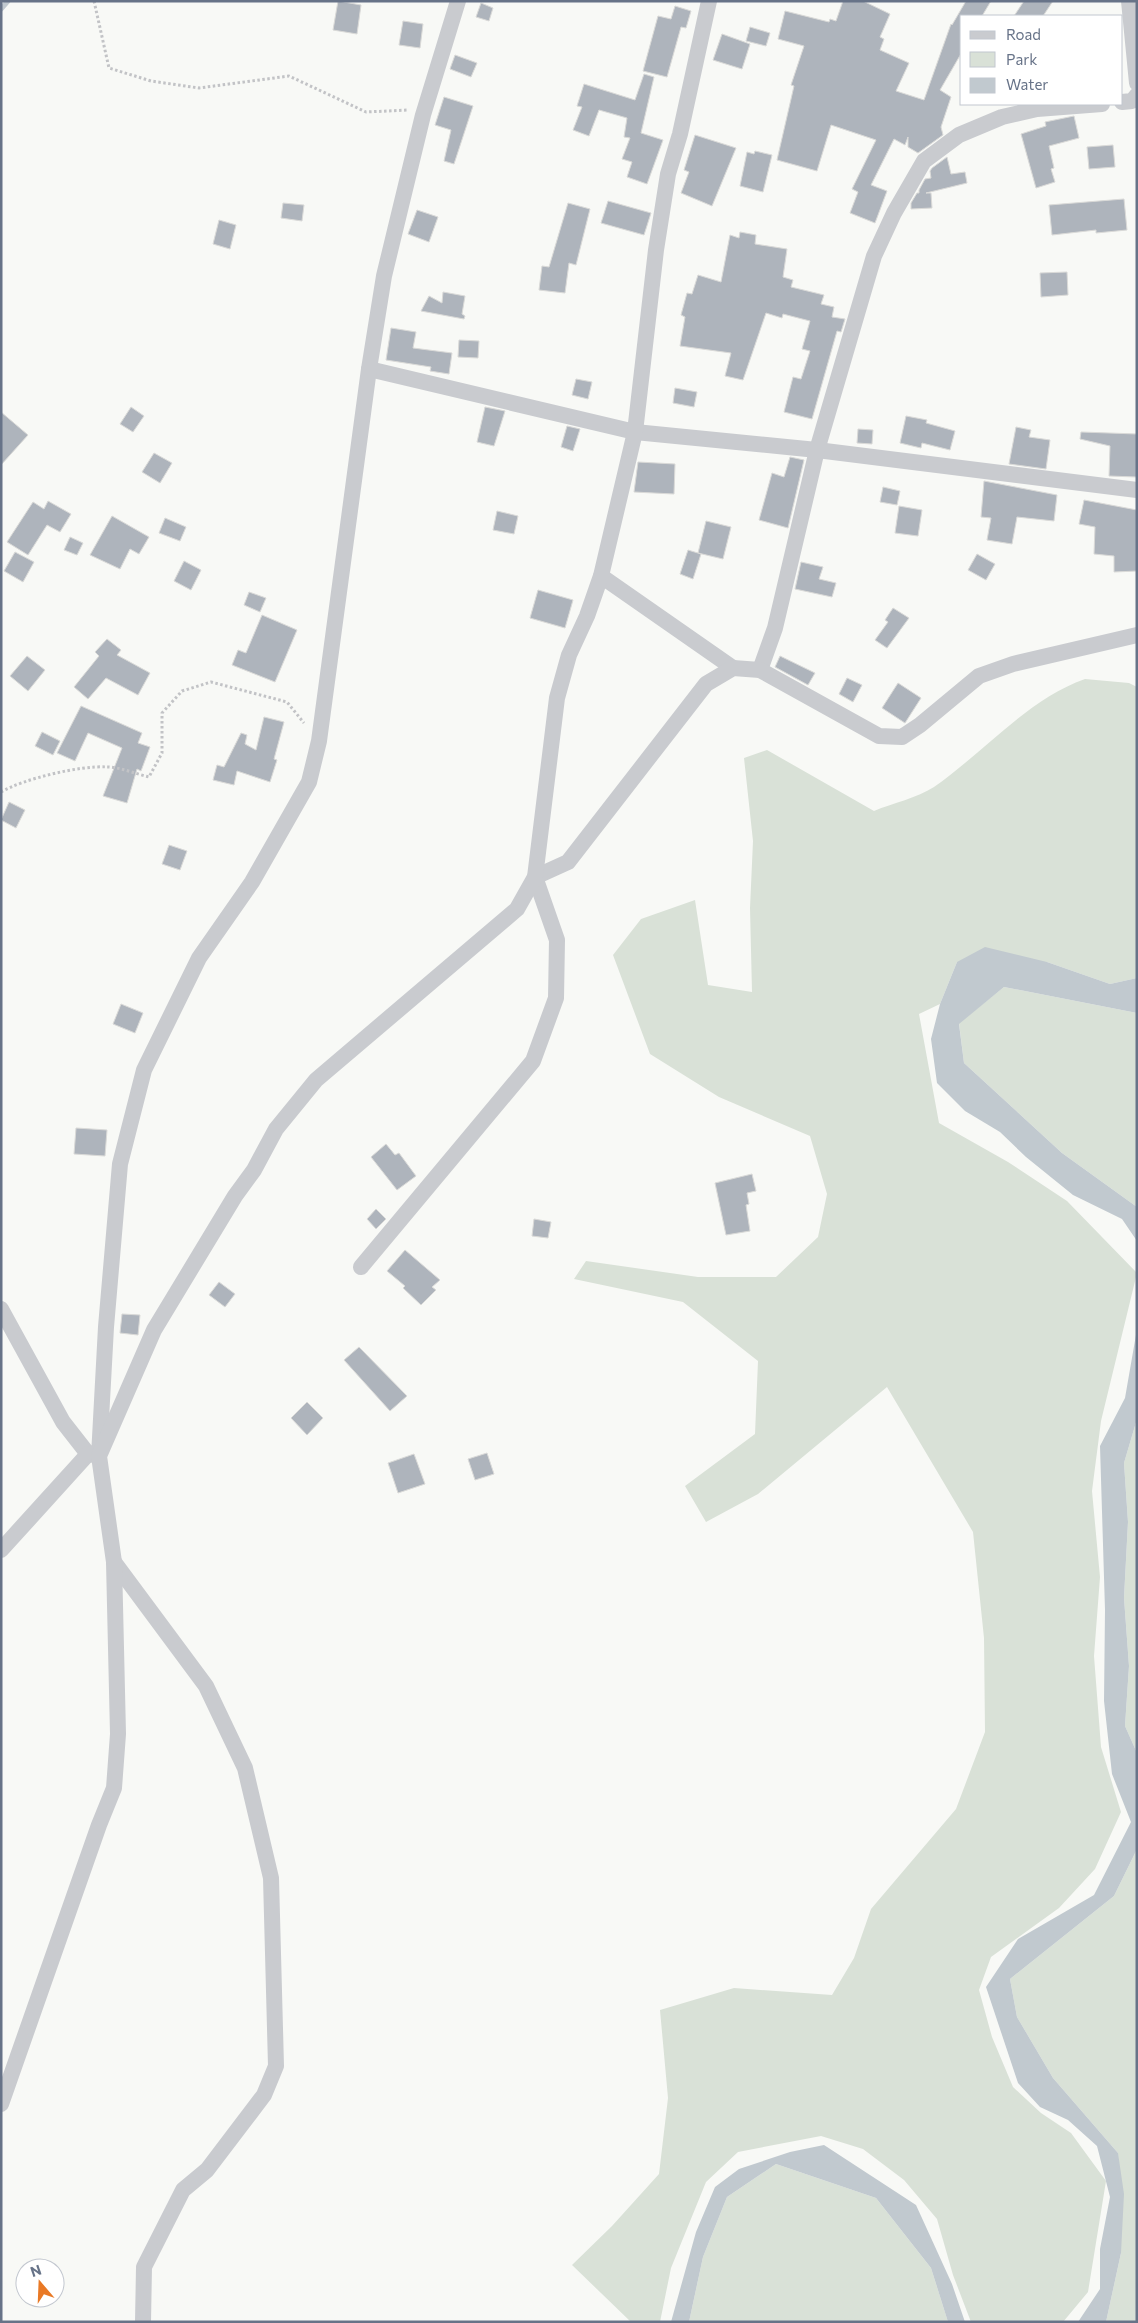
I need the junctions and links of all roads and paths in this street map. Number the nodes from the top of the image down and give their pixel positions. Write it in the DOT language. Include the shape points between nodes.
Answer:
graph roads {
  1 [pos="94,1"];
  2 [pos="458,1"];
  3 [pos="709,1"];
  4 [pos="1130,1"];
  5 [pos="1137,82"];
  6 [pos="1137,95"];
  7 [pos="1123,102"];
  8 [pos="1086,105"];
  9 [pos="423,115"];
  10 [pos="369,369"];
  11 [pos="635,432"];
  12 [pos="817,450"];
  13 [pos="1137,490"];
  14 [pos="601,576"];
  15 [pos="1137,635"];
  16 [pos="733,668"];
  17 [pos="760,670"];
  18 [pos="319,741"];
  19 [pos="1,792"];
  20 [pos="535,877"];
  21 [pos="361,1267"];
  22 [pos="1,1309"];
  23 [pos="94,1455"];
  24 [pos="1,1550"];
  25 [pos="114,1562"];
  26 [pos="1,2104"];
  27 [pos="144,2322"];
  1 -- 9 [label="path" via="109,68 151,81 199,88 288,76 366,112 409,110"];
  2 -- 9 [label="street"];
  3 -- 11 [label="street" via="668,174"];
  4 -- 5 [label="street"];
  6 -- 7 [label="street" via="1132,102"];
  8 -- 12 [label="street" via="1037,108 1002,117 959,135 924,161 874,256"];
  9 -- 10 [label="street" via="384,276"];
  10 -- 11 [label="street"];
  10 -- 18 [label="street"];
  11 -- 12 [label="street"];
  11 -- 14 [label="street"];
  12 -- 13 [label="street"];
  12 -- 17 [label="street" via="775,628"];
  14 -- 16 [label="street"];
  14 -- 20 [label="street" via="569,655 557,698"];
  15 -- 17 [label="street" via="1013,664 979,676 902,737 879,736"];
  16 -- 17 [label="street"];
  16 -- 20 [label="street" via="706,684 568,862"];
  18 -- 19 [label="path" via="287,702 211,682 182,691 162,713 162,753 149,777 107,767 60,772"];
  18 -- 23 [label="street" via="309,782 252,882 199,958 144,1070 120,1164"];
  20 -- 21 [label="street" via="557,940 556,998 533,1061"];
  20 -- 23 [label="street" via="517,910 316,1080 276,1129 154,1330"];
  22 -- 23 [label="street" via="63,1422"];
  23 -- 24 [label="street"];
  23 -- 25 [label="street"];
  25 -- 26 [label="street" via="118,1734 114,1788"];
  25 -- 27 [label="street" via="206,1686 245,1768 271,1878 276,2066 264,2095 208,2170 183,2190 144,2267"];
}
